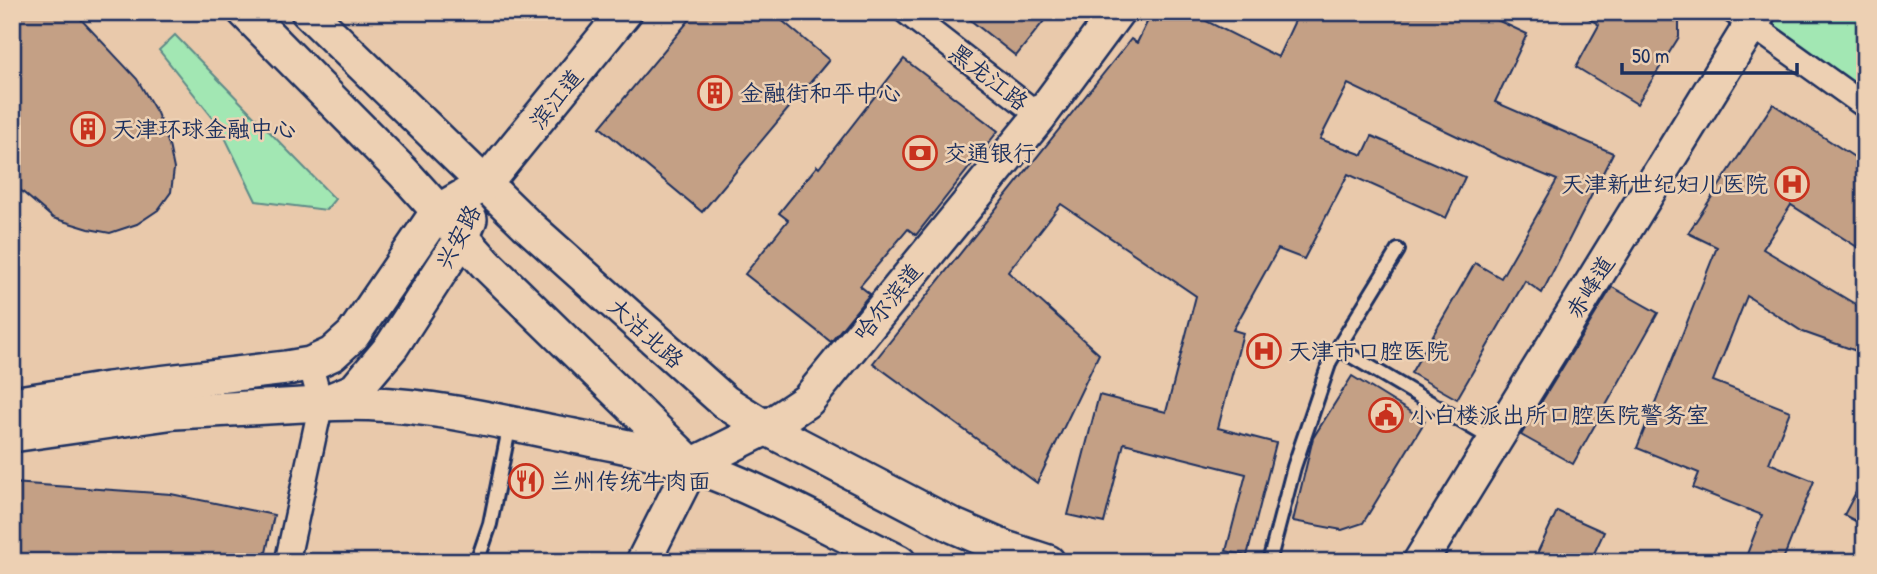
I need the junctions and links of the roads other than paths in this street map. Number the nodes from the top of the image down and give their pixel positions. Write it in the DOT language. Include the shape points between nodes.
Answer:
graph roads {
  1 [pos="245,12"];
  2 [pos="308,12"];
  3 [pos="625,12"];
  4 [pos="906,12"];
  5 [pos="1117,12"];
  6 [pos="1748,16"];
  7 [pos="1865,106"];
  8 [pos="1040,116"];
  9 [pos="485,184"];
  10 [pos="438,211"];
  11 [pos="463,238"];
  12 [pos="1398,250"];
  13 [pos="1338,348"];
  14 [pos="310,364"];
  15 [pos="12,404"];
  16 [pos="321,404"];
  17 [pos="510,423"];
  18 [pos="766,428"];
  19 [pos="12,435"];
  20 [pos="1495,441"];
  21 [pos="692,465"];
  22 [pos="287,562"];
  23 [pos="477,562"];
  24 [pos="643,562"];
  25 [pos="899,562"];
  26 [pos="1048,562"];
  27 [pos="1269,562"];
  28 [pos="1420,562"];
  1 -- 10 [label="main road"];
  2 -- 9 [label="main road, 大沽北路"];
  3 -- 9 [label="main road, 滨江道"];
  4 -- 8 [label="street, 黑龙江路"];
  5 -- 8 [label="main road, 哈尔滨道"];
  6 -- 7 [label="street"];
  6 -- 20 [label="main road, 赤峰道"];
  8 -- 18 [label="main road, 哈尔滨道" via="808,400"];
  9 -- 10 [label="main road, 兴安路"];
  9 -- 11 [label="main road, 兴安路"];
  9 -- 18 [label="main road, 大沽北路" via="697,379"];
  10 -- 11 [label="main road"];
  10 -- 14 [label="main road, 兴安路" via="353,335 332,354"];
  11 -- 16 [label="main road, 兴安路" via="369,376 355,390"];
  11 -- 21 [label="main road"];
  12 -- 13 [label="lane"];
  13 -- 20 [label="lane"];
  13 -- 27 [label="lane" via="1294,467"];
  14 -- 15 [label="main road, 兴安路"];
  14 -- 16 [label="street"];
  16 -- 17 [label="main road" via="363,401 413,406"];
  16 -- 19 [label="main road, 兴安路" via="153,414"];
  16 -- 22 [label="street"];
  17 -- 21 [label="main road"];
  17 -- 23 [label="lane" via="490,524"];
  18 -- 21 [label="main road, 哈尔滨道"];
  18 -- 26 [label="main road, 大沽北路" via="954,526"];
  20 -- 28 [label="main road, 赤峰道"];
  21 -- 24 [label="main road"];
  21 -- 25 [label="main road"];
}
